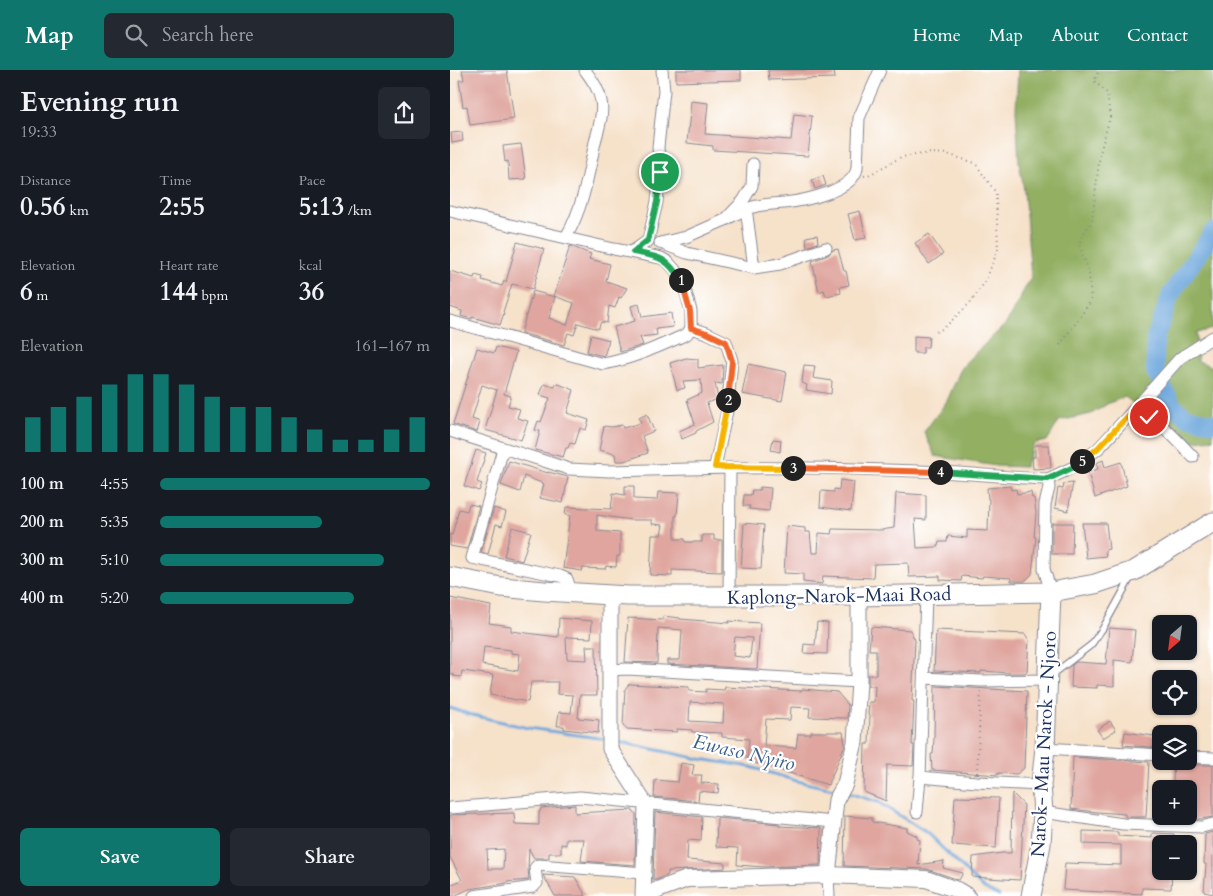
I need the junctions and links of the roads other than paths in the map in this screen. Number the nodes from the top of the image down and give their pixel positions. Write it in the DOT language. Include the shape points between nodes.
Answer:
graph roads {
  1 [pos="586,70"];
  2 [pos="662,70"];
  3 [pos="880,70"];
  4 [pos="752,164"];
  5 [pos="746,208"];
  6 [pos="450,211"];
  7 [pos="725,220"];
  8 [pos="566,237"];
  9 [pos="648,240"];
  10 [pos="661,243"];
  11 [pos="826,248"];
  12 [pos="633,252"];
  13 [pos="754,268"];
  14 [pos="450,320"];
  15 [pos="691,328"];
  16 [pos="1213,337"];
  17 [pos="1131,413"];
  18 [pos="450,431"];
  19 [pos="503,449"];
  20 [pos="1193,457"];
  21 [pos="715,467"];
  22 [pos="730,468"];
  23 [pos="1048,479"];
  24 [pos="1213,522"];
  25 [pos="1134,571"];
  26 [pos="450,577"];
  27 [pos="1051,592"];
  28 [pos="572,594"];
  29 [pos="610,594"];
  30 [pos="926,595"];
  31 [pos="859,596"];
  32 [pos="730,597"];
  33 [pos="609,670"];
  34 [pos="924,678"];
  35 [pos="1047,680"];
  36 [pos="859,682"];
  37 [pos="1045,748"];
  38 [pos="1152,754"];
  39 [pos="1197,757"];
  40 [pos="1213,758"];
  41 [pos="920,778"];
  42 [pos="1041,785"];
  43 [pos="646,805"];
  44 [pos="450,808"];
  45 [pos="917,812"];
  46 [pos="1043,812"];
  47 [pos="833,822"];
  48 [pos="1213,824"];
  49 [pos="644,873"];
  50 [pos="828,875"];
  51 [pos="1032,893"];
  52 [pos="959,894"];
  53 [pos="474,896"];
  54 [pos="644,896"];
  55 [pos="829,896"];
  1 -- 8 [label="street" via="602,102 601,119 584,197"];
  2 -- 9 [label="street" via="660,172"];
  3 -- 5 [label="street" via="860,118 857,168 852,180 819,196"];
  4 -- 7 [label="street" via="752,186"];
  5 -- 7 [label="street"];
  5 -- 13 [label="street"];
  6 -- 8 [label="street"];
  7 -- 10 [label="street" via="686,237"];
  8 -- 12 [label="street"];
  9 -- 10 [label="street"];
  9 -- 12 [label="street"];
  10 -- 13 [label="street" via="687,253"];
  11 -- 13 [label="street" via="780,264"];
  12 -- 15 [label="street" via="661,258 676,271 686,293"];
  14 -- 15 [label="street" via="603,364 646,352 687,334"];
  15 -- 21 [label="street" via="726,342 732,361 727,411"];
  16 -- 17 [label="street" via="1180,358"];
  17 -- 20 [label="street" via="1149,417"];
  17 -- 23 [label="street" via="1076,466"];
  18 -- 19 [label="street"];
  19 -- 21 [label="street" via="576,469"];
  19 -- 28 [label="street" via="472,558 560,576 567,579"];
  21 -- 22 [label="street"];
  22 -- 23 [label="street" via="835,468"];
  22 -- 32 [label="street"];
  23 -- 27 [label="street" via="1044,569"];
  24 -- 25 [label="highway, Kaplong-Narok-Maai Road"];
  25 -- 27 [label="highway, Kaplong-Narok-Maai Road" via="1094,584"];
  25 -- 35 [label="lane" via="1090,645"];
  26 -- 28 [label="highway, Kaplong-Narok-Maai Road" via="501,587"];
  27 -- 30 [label="highway, Kaplong-Narok-Maai Road"];
  27 -- 35 [label="highway, Narok- Mau Narok - Njoro"];
  28 -- 29 [label="highway, Kaplong-Narok-Maai Road"];
  29 -- 32 [label="highway, Kaplong-Narok-Maai Road"];
  29 -- 33 [label="street"];
  30 -- 31 [label="highway, Kaplong-Narok-Maai Road"];
  30 -- 34 [label="street"];
  31 -- 32 [label="highway, Kaplong-Narok-Maai Road"];
  31 -- 36 [label="street"];
  33 -- 36 [label="street"];
  33 -- 43 [label="street" via="610,749"];
  34 -- 35 [label="street"];
  34 -- 41 [label="street"];
  35 -- 37 [label="highway, Narok- Mau Narok - Njoro"];
  36 -- 47 [label="street" via="854,742 845,784 836,800"];
  37 -- 38 [label="street"];
  37 -- 42 [label="highway, Narok- Mau Narok - Njoro"];
  39 -- 40 [label="street"];
  41 -- 42 [label="street"];
  41 -- 45 [label="street"];
  42 -- 46 [label="highway, Narok- Mau Narok - Njoro"];
  43 -- 44 [label="street" via="580,797"];
  43 -- 47 [label="street"];
  43 -- 49 [label="street"];
  46 -- 48 [label="street" via="1124,824 1202,827"];
  46 -- 51 [label="highway, Narok- Mau Narok - Njoro"];
  47 -- 50 [label="street"];
  49 -- 53 [label="street" via="538,865 533,887"];
  49 -- 54 [label="street"];
  50 -- 52 [label="main road" via="926,879"];
  50 -- 54 [label="main road" via="687,879"];
  50 -- 55 [label="street"];
}
